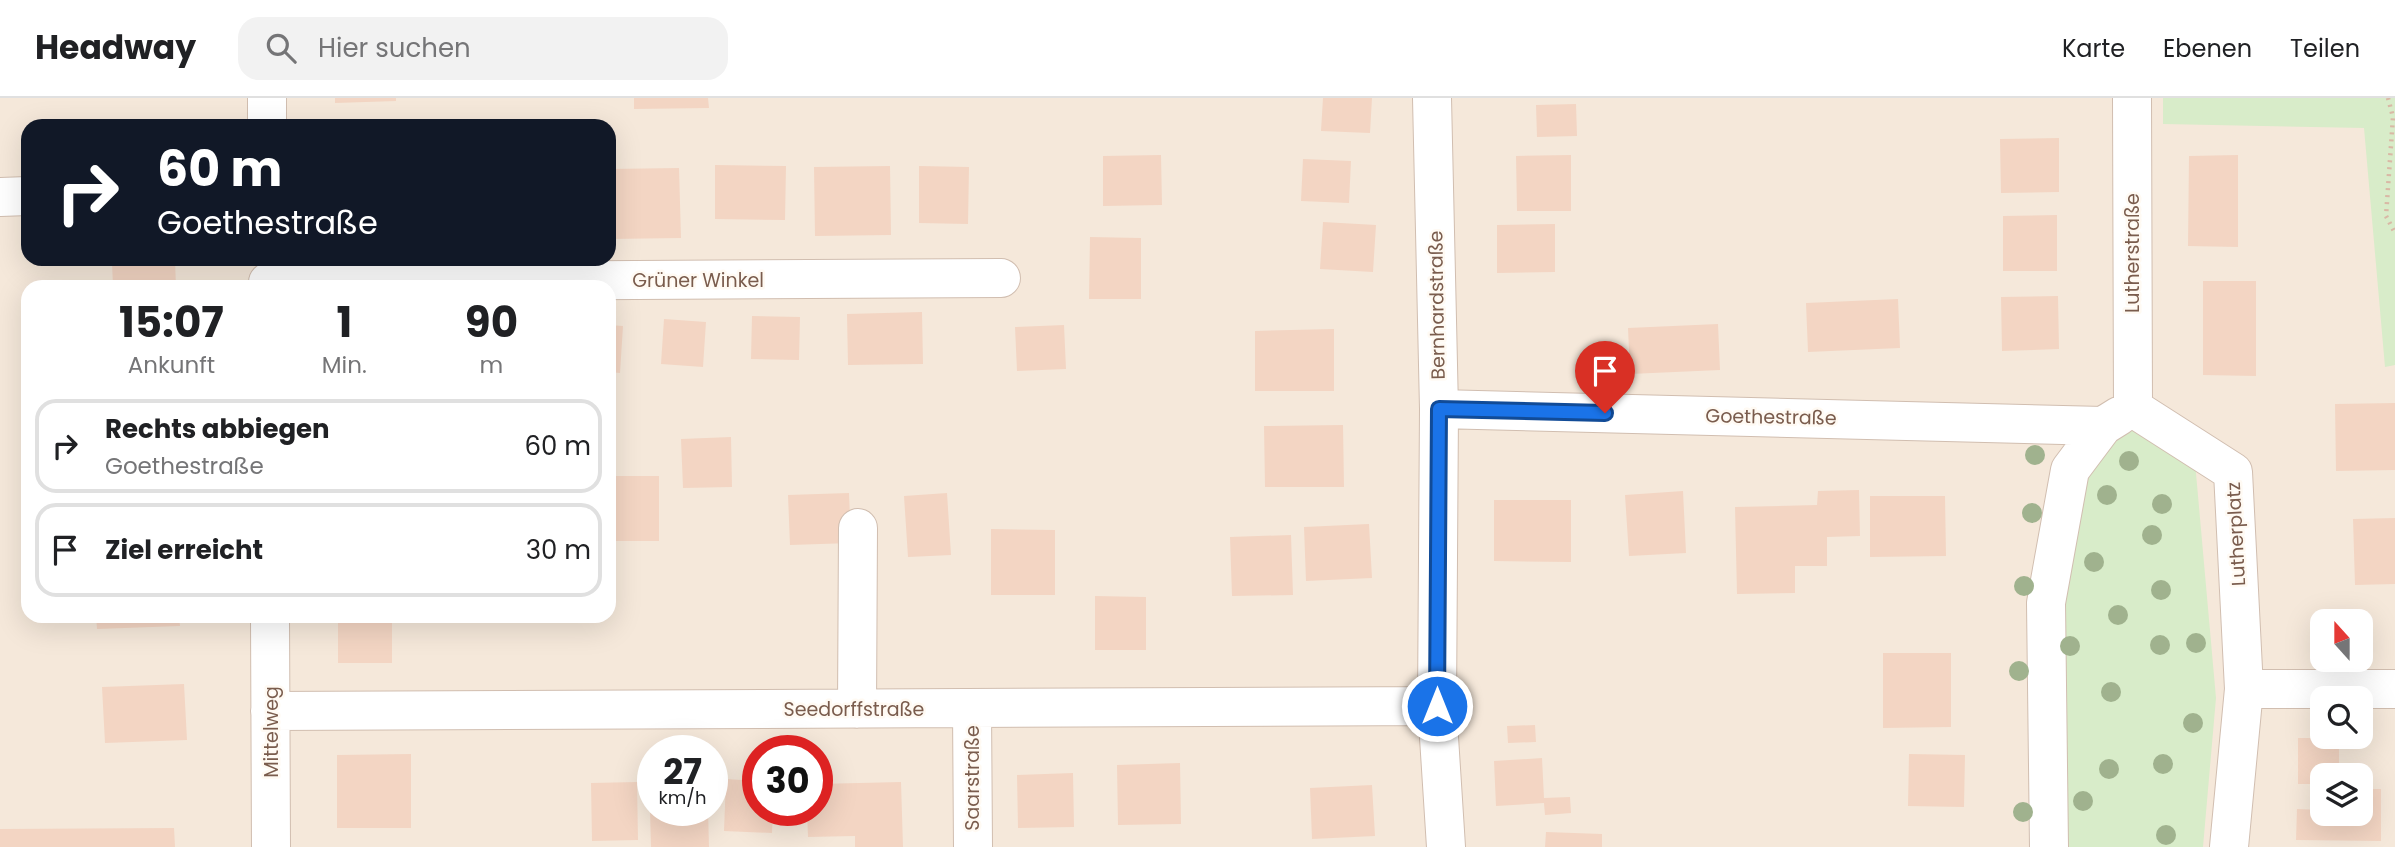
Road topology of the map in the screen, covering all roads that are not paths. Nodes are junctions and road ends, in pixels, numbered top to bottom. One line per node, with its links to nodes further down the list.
1 (267, 98): 4 (street)
2 (1432, 98): 9 (street, Bernhardstraße)
3 (2132, 98): 10 (street, Lutherstraße)
4 (267, 119)
5 (21, 196): 6 (street)
6 (0, 197)
7 (268, 276): 8 (street, Grüner Winkel)
8 (1001, 278)
9 (1439, 409): 10 (street, Goethestraße); 15 (street, Bernhardstraße)
10 (2118, 417): 13 (street, Lutherplatz); 22 (street)
11 (858, 528): 16 (street)
12 (270, 623): 18 (street, Mittelweg)
13 (2244, 689): 14 (street); 23 (street, Lutherplatz)
14 (2395, 689)
15 (1437, 706): 17 (street, Seedorffstraße); 21 (street, Bernhardstraße)
16 (857, 709): 17 (street, Seedorffstraße); 18 (street, Seedorffstraße)
17 (972, 709): 20 (street, Saarstraße)
18 (270, 711): 19 (street, Mittelweg)
19 (271, 847)
20 (972, 847)
21 (1446, 847)
22 (2049, 847)
23 (2229, 847)

